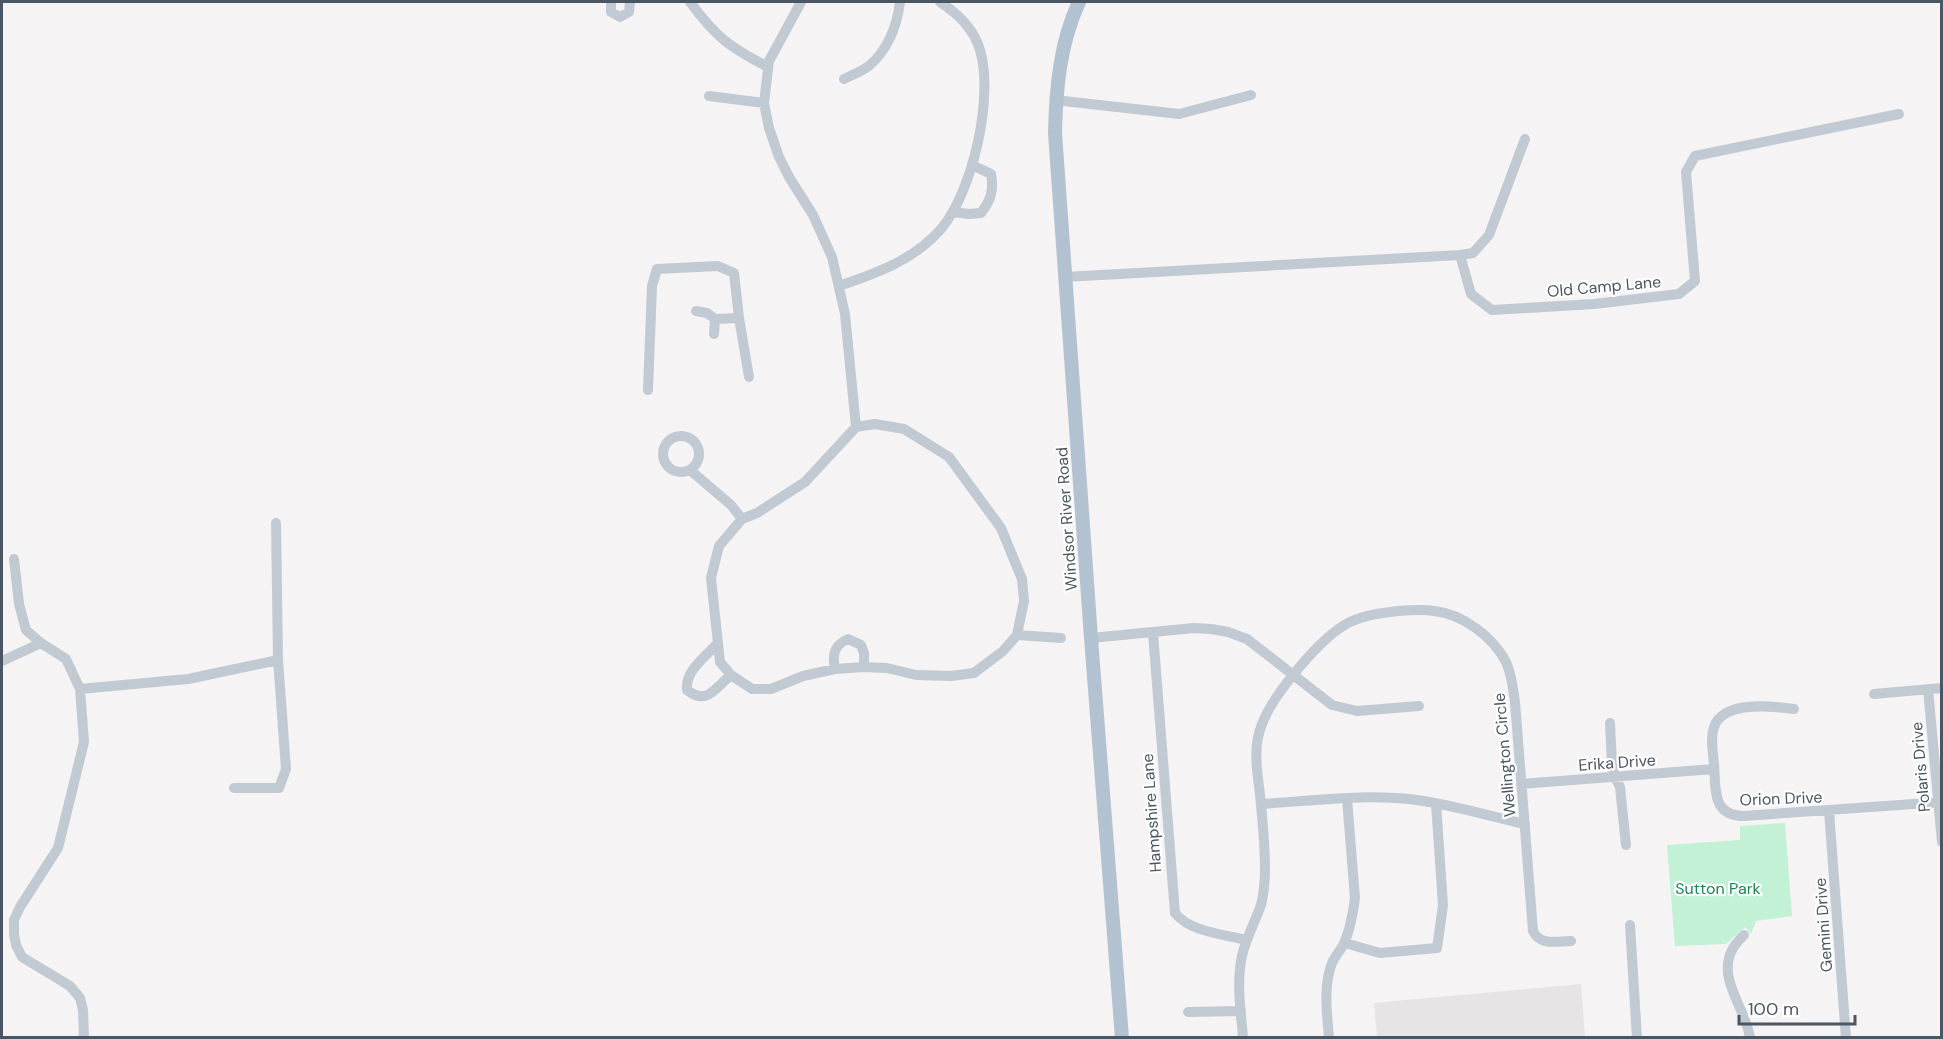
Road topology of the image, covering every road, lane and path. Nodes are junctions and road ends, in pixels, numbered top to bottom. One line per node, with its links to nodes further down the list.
1 (611, 2): 2 (street)
2 (630, 2)
3 (690, 2): 8 (street)
4 (801, 2): 8 (street)
5 (900, 2): 9 (street)
6 (940, 2): 16 (street)
7 (1079, 2): 12 (main road, Windsor River Road)
8 (768, 67): 13 (street)
9 (844, 79)
10 (1251, 95): 12 (street)
11 (709, 96): 13 (street)
12 (1055, 100): 19 (main road, Windsor River Road)
13 (764, 103): 20 (street)
14 (1899, 114): 18 (street, Old Camp Lane)
15 (1525, 139): 18 (street)
16 (972, 165): 17 (street); 17 (street)
17 (952, 212): 20 (street)
18 (1460, 255): 19 (street)
19 (1065, 277): 35 (main road, Windsor River Road)
20 (839, 286): 27 (street)
21 (696, 311): 23 (street)
22 (739, 318): 23 (street); 25 (street); 26 (street)
23 (715, 319): 24 (street)
24 (714, 334)
25 (749, 377)
26 (648, 390)
27 (856, 427): 29 (street); 33 (street)
28 (690, 470): 29 (street)
29 (742, 519): 37 (street)
30 (276, 523): 38 (street)
31 (14, 559): 36 (street)
32 (1153, 633): 35 (street); 43 (street); 65 (street, Hampshire Lane)
33 (1017, 635): 34 (street); 40 (street)
34 (1061, 638)
35 (1090, 638): 72 (main road, Windsor River Road)
36 (41, 643): 39 (street); 45 (street)
37 (717, 644): 42 (street); 42 (street)
38 (278, 660): 45 (street); 54 (street)
39 (2, 661)
40 (864, 667): 41 (street); 41 (street)
41 (835, 669): 42 (street)
42 (731, 675)
43 (1293, 676): 48 (street); 53 (street, Wellington Circle); 57 (street, Wellington Circle)
44 (1941, 688): 46 (street)
45 (80, 689): 71 (street)
46 (1928, 689): 47 (street); 56 (street, Polaris Drive)
47 (1874, 694)
48 (1419, 706)
49 (1794, 710): 51 (street, Orion Drive)
50 (1610, 723): 52 (street)
51 (1714, 769): 52 (street, Erika Drive); 59 (street, Orion Drive)
52 (1615, 777): 53 (street, Erika Drive); 62 (street)
53 (1521, 784): 60 (street, Wellington Circle)
54 (234, 788)
55 (1347, 799): 57 (street); 58 (street); 67 (street)
56 (1940, 802): 59 (street, Orion Drive); 61 (street, Polaris Drive)
57 (1261, 804): 65 (street, Wellington Circle)
58 (1436, 804): 60 (street); 67 (street)
59 (1830, 811): 76 (street, Gemini Drive)
60 (1525, 824): 66 (street, Wellington Circle)
61 (1941, 842)
62 (1626, 845)
63 (1630, 925): 70 (street)
64 (1744, 935): 75 (street)
65 (1246, 940): 68 (street, Wellington Circle)
66 (1571, 941)
67 (1345, 943): 74 (street)
68 (1241, 1011): 69 (street); 73 (street, Wellington Circle)
69 (1188, 1012)
70 (1637, 1033)
71 (84, 1038)
72 (1122, 1038)
73 (1243, 1038)
74 (1329, 1038)
75 (1750, 1038)
76 (1846, 1038)

